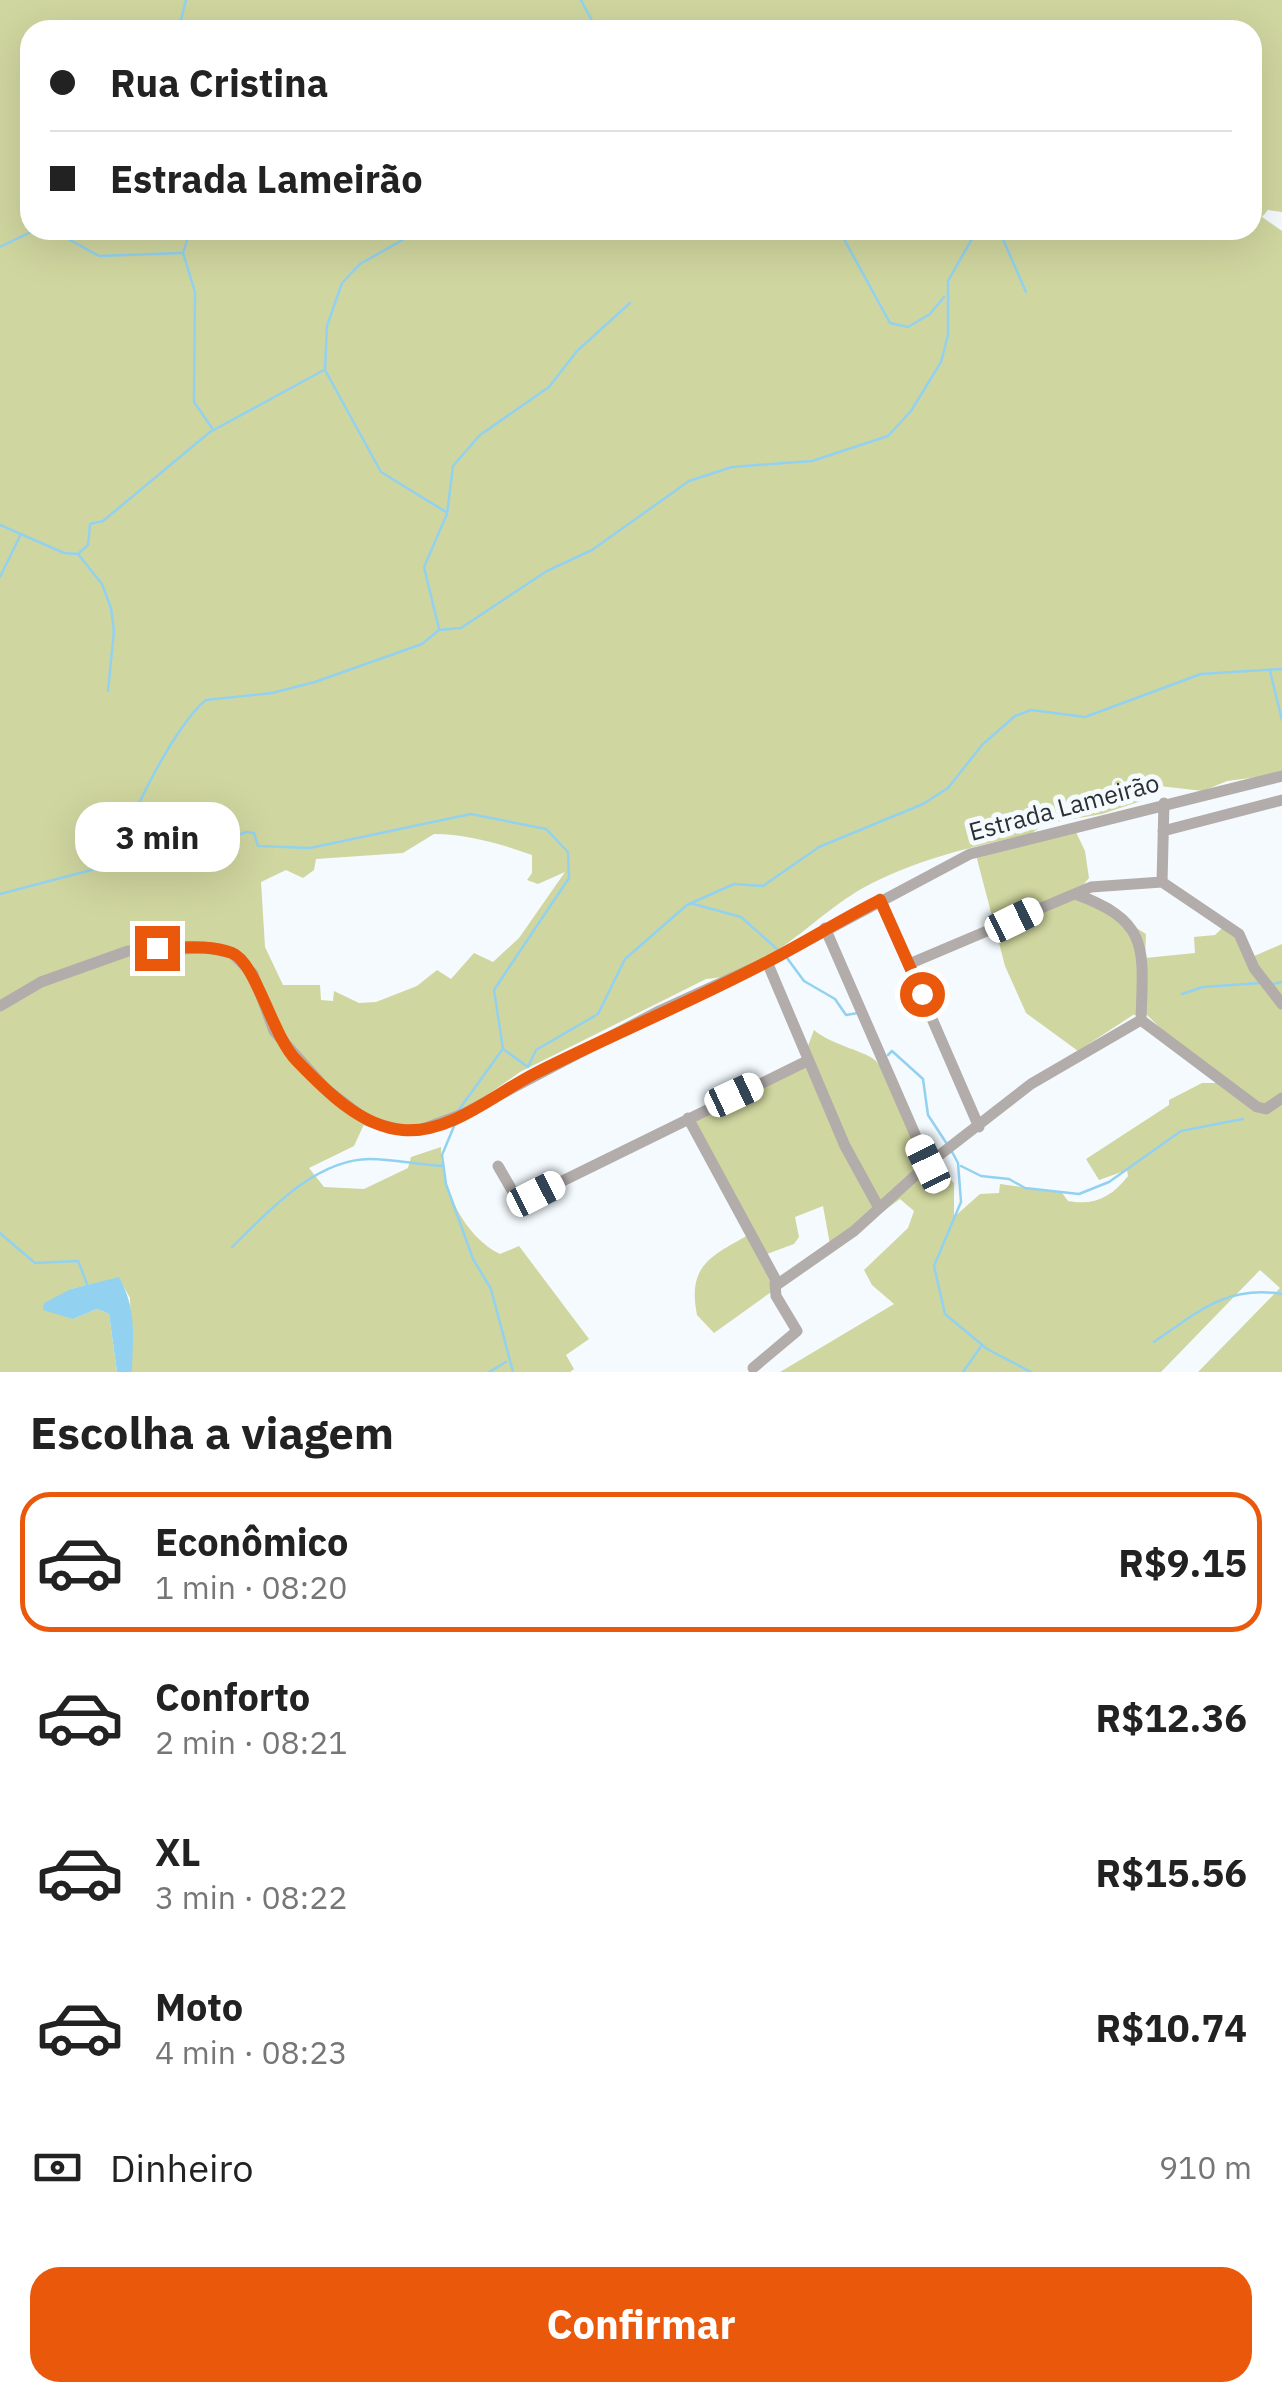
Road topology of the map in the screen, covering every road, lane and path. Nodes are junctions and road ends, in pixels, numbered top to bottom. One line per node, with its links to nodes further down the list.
1 (1282, 776): 3 (street, Estrada Lameirão)
2 (1282, 800): 4 (street)
3 (1164, 803): 4 (street); 7 (street, Estrada Lameirão)
4 (1163, 830): 5 (street)
5 (1162, 882): 6 (street); 11 (street)
6 (1075, 894): 10 (street); 13 (street)
7 (880, 900): 8 (street, Estrada Lameirão); 10 (street)
8 (825, 928): 9 (street, Estrada Lameirão); 18 (street)
9 (767, 962): 12 (street, Estrada Lameirão); 14 (street)
10 (908, 964): 17 (street)
11 (1282, 1004)
12 (0, 1006)
13 (1141, 1020): 15 (street); 17 (street)
14 (807, 1061): 16 (street); 20 (street)
15 (1279, 1101)
16 (688, 1118): 19 (street); 21 (street)
17 (979, 1127): 18 (street)
18 (928, 1164): 20 (street)
19 (498, 1166)
20 (880, 1208): 21 (street)
21 (780, 1282): 22 (street)
22 (753, 1368)

